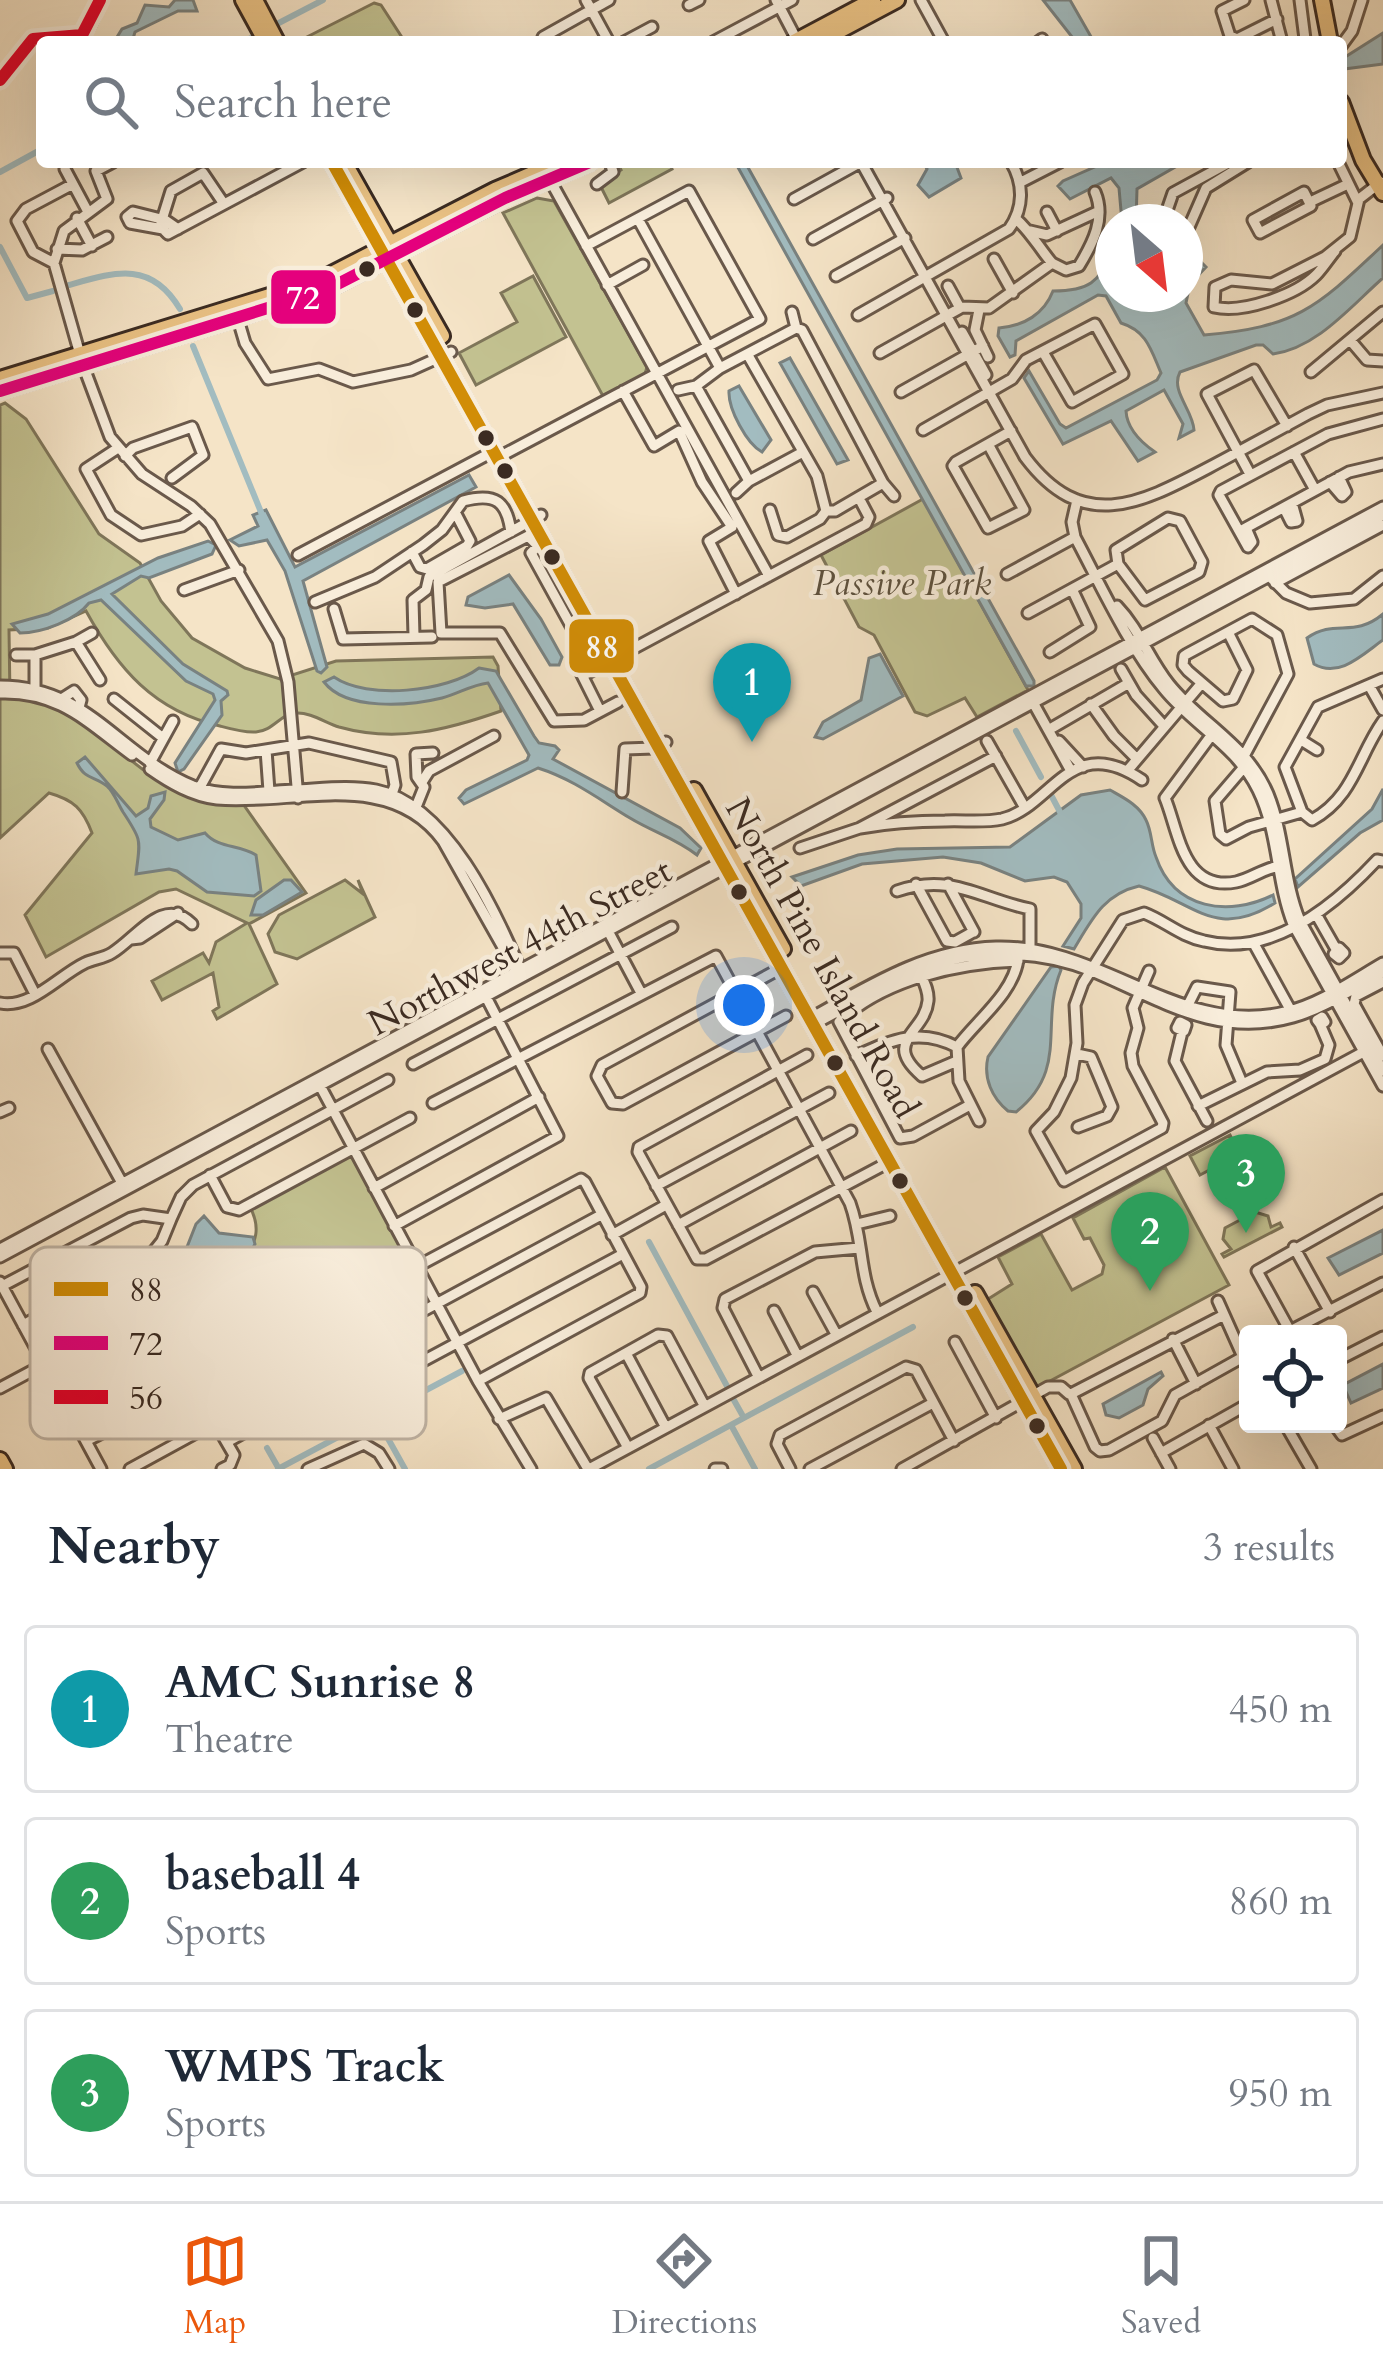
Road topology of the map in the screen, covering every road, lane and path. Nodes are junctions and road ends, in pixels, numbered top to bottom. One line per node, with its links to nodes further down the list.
1 (97, 0): 19 (street)
2 (243, 0): 17 (main road)
3 (255, 0): 17 (main road)
4 (609, 0): 15 (street)
5 (792, 0): 14 (street)
6 (873, 0): 26 (main road)
7 (897, 0): 27 (main road)
8 (921, 0): 28 (street)
9 (1244, 0): 29 (street)
10 (1271, 0): 16 (street)
11 (1300, 0): 32 (street)
12 (1318, 0): 33 (main road)
13 (1362, 0): 34 (street)
14 (777, 3): 24 (street); 25 (street)
15 (589, 5): 21 (street); 22 (street)
16 (1277, 19): 30 (street); 31 (street)
17 (261, 23): 20 (main road)
18 (652, 27): 23 (street)
19 (79, 36)
20 (268, 36)
21 (544, 36)
22 (606, 36)
23 (635, 36)
24 (723, 36)
25 (793, 36)
26 (807, 36)
27 (829, 36)
28 (941, 36)
29 (1230, 36)
30 (1243, 36)
31 (1281, 36)
32 (1305, 36)
33 (1324, 36)
34 (1347, 38)
35 (36, 39): 36 (street)
36 (0, 76)
37 (1347, 132): 56 (main road)
38 (101, 168): 69 (street)
39 (293, 168): 65 (street)
40 (336, 168): 84 (main road, North Pine Island Road)
41 (347, 168): 84 (main road, North Pine Island Road)
42 (612, 168): 54 (street)
43 (852, 168): 58 (street)
44 (866, 168): 59 (street)
45 (1014, 168): 52 (street)
46 (1048, 168): 52 (street)
47 (1218, 168): 63 (street)
48 (1238, 168): 64 (street)
49 (1341, 168): 55 (street)
50 (65, 169): 53 (street)
51 (544, 170): 81 (street); 84 (main road)
52 (1021, 182): 71 (street)
53 (73, 184): 69 (street); 87 (street)
54 (597, 184)
55 (1348, 184): 60 (street); 61 (street)
56 (1378, 189): 61 (street); 66 (main road)
57 (1095, 192): 62 (street)
58 (794, 199)
59 (884, 199): 77 (street); 78 (street)
60 (1310, 202): 60 (street)
61 (1358, 203): 75 (street)
62 (1098, 204)
63 (1169, 204)
64 (1199, 204)
65 (224, 205): 65 (street)
66 (1383, 208)
67 (1047, 212): 74 (street)
68 (1095, 213): 74 (street)
69 (82, 215): 80 (street); 82 (street)
70 (638, 219): 81 (street); 102 (street); 102 (street)
71 (1016, 219): 73 (street); 90 (street)
72 (1095, 230): 86 (street)
73 (1030, 231): 74 (street); 86 (street)
74 (1057, 231)
75 (1352, 232): 79 (street); 83 (street)
76 (107, 237): 80 (street)
77 (906, 237): 89 (street); 90 (street)
78 (813, 238)
79 (1364, 244)
80 (92, 246): 82 (street)
81 (586, 246): 91 (street)
82 (57, 249): 87 (street)
83 (1335, 251): 83 (street)
84 (390, 253): 99 (main road); 106 (main road, North Pine Island Road)
85 (994, 260): 93 (street)
86 (1052, 262): 93 (street)
87 (54, 263): 108 (street)
88 (643, 266): 91 (street)
89 (836, 276)
90 (928, 276): 96 (street); 98 (street)
91 (607, 285): 112 (street)
92 (948, 286): 96 (street)
93 (1013, 293): 94 (street)
94 (979, 310): 96 (street); 103 (street)
95 (792, 311): 100 (street)
96 (953, 312): 103 (street); 105 (street)
97 (1383, 312): 101 (street)
98 (858, 315)
99 (235, 316): 106 (street); 108 (main road)
100 (796, 328): 107 (street); 135 (street)
101 (1350, 340): 109 (street); 111 (street)
102 (709, 346): 110 (street); 112 (street)
103 (978, 352): 119 (street); 120 (street)
104 (1043, 352): 104 (street); 120 (street)
105 (880, 353)
106 (445, 355): 130 (main road, North Pine Island Road)
107 (748, 357): 110 (street); 128 (street)
108 (82, 360): 113 (main road); 116 (main road); 127 (street)
109 (1383, 362)
110 (721, 368): 114 (street)
111 (1311, 372)
112 (656, 373): 117 (street); 158 (street)
113 (0, 379)
114 (696, 386): 118 (street); 134 (street)
115 (1383, 390): 122 (street)
116 (0, 391)
117 (623, 391): 130 (street); 163 (street)
118 (678, 391)
119 (901, 392)
120 (992, 392): 123 (street); 124 (street)
121 (1383, 419): 129 (street)
122 (1285, 423): 126 (street); 126 (street)
123 (1013, 429): 125 (street); 140 (street)
124 (923, 430)
125 (988, 444): 125 (street)
126 (1237, 449): 132 (street); 140 (street)
127 (121, 452): 133 (street); 145 (street); 145 (street)
128 (803, 452): 134 (street); 142 (street)
129 (1294, 452): 132 (street); 136 (street)
130 (500, 453): 146 (main road, North Pine Island Road); 153 (street)
131 (1383, 464): 136 (street)
132 (1250, 474): 136 (street)
133 (172, 478)
134 (749, 481): 137 (street)
135 (883, 483): 138 (street); 139 (street)
136 (1315, 490)
137 (736, 493)
138 (894, 496)
139 (860, 498): 142 (street); 158 (street)
140 (1078, 498): 149 (street)
141 (770, 510): 150 (street)
142 (826, 511): 150 (street)
143 (1383, 511): 159 (street, Northwest 44th Street)
144 (454, 512): 148 (street); 152 (street); 152 (street)
145 (200, 514): 155 (street)
146 (537, 517): 148 (street); 176 (main road, North Pine Island Road)
147 (1383, 525): 159 (street)
148 (512, 532): 170 (street)
149 (1075, 537): 156 (street); 157 (street)
150 (782, 538): 151 (street)
151 (769, 548)
152 (412, 552): 165 (street)
153 (298, 556)
154 (1118, 565): 154 (street); 157 (street)
155 (239, 571): 162 (street); 204 (street)
156 (1007, 574)
157 (1096, 575): 161 (street); 172 (street)
158 (770, 576): 163 (street)
159 (1269, 576): 160 (street); 172 (street, Northwest 44th Street)
160 (1383, 576)
161 (1072, 589): 166 (street); 173 (street)
162 (184, 590)
163 (736, 593): 176 (street)
164 (315, 602): 165 (street)
165 (331, 603): 170 (street)
166 (1028, 614)
167 (1228, 632): 182 (street); 182 (street); 210 (street)
168 (92, 633): 171 (street)
169 (436, 635): 170 (street); 178 (street); 193 (street)
170 (414, 636)
171 (76, 642): 175 (street); 180 (street)
172 (1138, 642): 186 (street, Northwest 44th Street); 190 (street)
173 (1050, 652)
174 (16, 655): 175 (street)
175 (35, 656): 185 (street)
176 (615, 658): 178 (street); 203 (main road, North Pine Island Road)
177 (1121, 669): 181 (street)
178 (584, 675): 193 (street)
179 (1383, 679): 183 (street)
180 (100, 680)
181 (1129, 683): 189 (street); 196 (street)
182 (1201, 685): 190 (street)
183 (1370, 687): 191 (street); 201 (street)
184 (0, 690): 185 (street)
185 (35, 692): 192 (street); 192 (street)
186 (1034, 698): 197 (street); 221 (street, Northwest 44th Street)
187 (113, 699): 200 (street)
188 (618, 702): 193 (street)
189 (1091, 704): 197 (street); 209 (street)
190 (1182, 704): 196 (street); 198 (street); 210 (street)
191 (1383, 710)
192 (78, 711): 211 (street)
193 (600, 711)
194 (173, 721): 200 (street)
195 (1383, 721): 224 (street)
196 (1164, 726): 209 (street)
197 (1050, 729): 212 (street)
198 (1213, 733): 210 (street); 231 (street)
199 (494, 736): 215 (street)
200 (163, 738): 211 (street)
201 (1301, 740): 206 (street); 224 (street)
202 (987, 741): 208 (street)
203 (663, 743): 218 (street); 229 (main road, North Pine Island Road)
204 (293, 745): 205 (street); 219 (street); 220 (street)
205 (266, 750): 216 (street); 217 (street)
206 (1317, 750)
207 (433, 753): 215 (street)
208 (996, 756): 222 (street); 226 (street)
209 (1137, 759): 213 (street)
210 (1244, 760): 225 (street); 225 (street)
211 (149, 765): 216 (street)
212 (1077, 769): 213 (street); 222 (street)
213 (1128, 770): 214 (street)
214 (1142, 780)
215 (422, 782): 223 (street)
216 (198, 791): 217 (street); 219 (street)
217 (269, 791): 219 (street)
218 (622, 792)
219 (297, 794): 220 (street); 223 (street)
220 (392, 794): 223 (street)
221 (830, 807): 227 (street); 229 (street, Northwest 44th Street)
222 (1025, 808): 226 (street)
223 (415, 810): 252 (street)
224 (1302, 812): 225 (street)
225 (1274, 820): 231 (street)
226 (860, 828): 227 (street)
227 (845, 833): 228 (street)
228 (800, 848)
229 (728, 861): 238 (street, Northwest 44th Street); 247 (main road, North Pine Island Road); 247 (main road, North Pine Island Road)
230 (1383, 861): 235 (street)
231 (1281, 866): 236 (street)
232 (916, 884): 233 (street); 234 (street); 240 (street)
233 (948, 884): 240 (street); 245 (street)
234 (897, 891)
235 (1316, 914): 236 (street); 242 (street)
236 (1297, 923): 241 (street); 259 (street)
237 (192, 924): 258 (street)
238 (606, 927): 246 (street); 252 (street, Northwest 44th Street)
239 (672, 927): 246 (street)
240 (974, 932): 243 (street)
241 (1253, 942): 248 (street); 264 (street)
242 (1336, 949)
243 (979, 951): 245 (street); 250 (street)
244 (0, 953): 258 (street)
245 (1022, 953): 248 (street); 250 (street); 275 (street)
246 (621, 955): 256 (street); 268 (street)
247 (788, 966): 257 (street); 267 (main road, North Pine Island Road)
248 (1093, 968): 254 (street); 278 (street)
249 (1383, 968): 259 (street)
250 (918, 969): 266 (street); 267 (street); 280 (street)
251 (1149, 971): 254 (street)
252 (519, 973): 255 (street, Northwest 44th Street)
253 (1383, 982): 281 (street)
254 (1140, 990): 261 (street); 262 (street)
255 (484, 993): 268 (street); 288 (street, Northwest 44th Street)
256 (641, 993): 257 (street); 282 (street)
257 (737, 993): 271 (street); 271 (street)
258 (35, 994): 260 (street)
259 (1336, 994): 264 (street); 277 (street)
260 (0, 1004)
261 (1185, 1010): 269 (street); 269 (street)
262 (1132, 1011): 263 (street); 278 (street)
263 (1117, 1014)
264 (1292, 1014): 269 (street)
265 (786, 1016): 271 (street)
266 (922, 1018): 273 (street); 274 (street)
267 (816, 1019): 305 (main road, North Pine Island Road); 309 (main road, North Pine Island Road)
268 (497, 1020): 282 (street); 284 (street)
269 (1228, 1020): 289 (street)
270 (1320, 1024): 289 (street)
271 (758, 1031): 285 (street)
272 (1182, 1032): 295 (street)
273 (907, 1035): 274 (street); 280 (street); 283 (street)
274 (928, 1037): 275 (street)
275 (957, 1047): 283 (street)
276 (48, 1049): 308 (street)
277 (1367, 1050): 286 (street); 290 (street); 331 (street)
278 (1077, 1054): 301 (street)
279 (807, 1055): 285 (street)
280 (856, 1056): 294 (street)
281 (1383, 1056)
282 (518, 1058): 292 (street); 293 (street)
283 (957, 1061): 294 (street)
284 (413, 1064)
285 (778, 1070): 297 (street); 310 (street)
286 (1383, 1070)
287 (388, 1080): 296 (street)
288 (318, 1082): 296 (street); 308 (street, Northwest 44th Street); 327 (street, Northwest 44th Street)
289 (1242, 1083): 295 (street)
290 (1383, 1086)
291 (829, 1093): 297 (street)
292 (539, 1097): 312 (street); 320 (street)
293 (433, 1103)
294 (970, 1105): 299 (street)
295 (1198, 1106): 300 (street)
296 (333, 1109): 303 (street); 306 (street)
297 (800, 1109): 304 (street); 310 (street)
298 (410, 1118): 303 (street)
299 (979, 1120)
300 (1207, 1120)
301 (1078, 1127)
302 (851, 1131): 304 (street)
303 (354, 1148): 306 (street); 312 (street)
304 (820, 1148): 311 (street); 319 (street)
305 (890, 1161): 307 (main road, North Pine Island Road); 311 (street)
306 (210, 1175): 317 (street)
307 (899, 1177): 309 (main road); 331 (main road, North Pine Island Road)
308 (122, 1183): 327 (street, Northwest 44th Street)
309 (915, 1185): 331 (main road, North Pine Island Road)
310 (656, 1186): 314 (street)
311 (842, 1186): 318 (street); 319 (street)
312 (374, 1187): 320 (street)
313 (1383, 1201): 325 (street)
314 (666, 1205): 319 (street); 321 (street)
315 (602, 1215): 321 (street); 329 (street); 337 (street)
316 (890, 1216): 318 (street)
317 (171, 1219): 322 (street); 323 (street)
318 (857, 1224): 326 (street)
319 (678, 1225)
320 (394, 1226): 324 (street)
321 (612, 1235): 328 (street)
322 (74, 1247)
323 (155, 1247)
324 (405, 1247)
325 (1294, 1247): 341 (street); 341 (street)
326 (859, 1248): 340 (street); 358 (street)
327 (0, 1253)
328 (622, 1254): 349 (street); 359 (street)
329 (426, 1259)
330 (30, 1269): 333 (street)
331 (957, 1270): 340 (street); 363 (main road, North Pine Island Road)
332 (1383, 1283): 341 (street)
333 (1, 1284): 344 (street)
334 (426, 1285): 337 (street)
335 (813, 1292): 345 (street)
336 (1218, 1301): 342 (street)
337 (436, 1303): 338 (street); 349 (street)
338 (426, 1308)
339 (774, 1311): 353 (street)
340 (877, 1312): 345 (street)
341 (1330, 1312)
342 (1222, 1316): 348 (street); 351 (street)
343 (30, 1321): 344 (street)
344 (23, 1325): 347 (street)
345 (836, 1334): 353 (street)
346 (1383, 1336): 354 (street)
347 (30, 1338)
348 (1172, 1340): 360 (street); 362 (street)
349 (457, 1342): 355 (street); 359 (street)
350 (955, 1342): 368 (street)
351 (1239, 1344)
352 (626, 1353): 365 (street); 371 (street); 385 (street)
353 (797, 1355): 358 (street)
354 (1347, 1355)
355 (426, 1358)
356 (1239, 1362): 360 (street)
357 (30, 1372): 361 (street)
358 (758, 1376): 365 (street)
359 (478, 1382): 369 (street)
360 (1196, 1384): 362 (street)
361 (0, 1388)
362 (1070, 1394): 363 (street)
363 (1032, 1398): 368 (street); 399 (main road, North Pine Island Road); 400 (main road, North Pine Island Road)
364 (933, 1402): 383 (street); 396 (street); 397 (street)
365 (704, 1405): 371 (street)
366 (1239, 1409): 370 (street)
367 (1383, 1416): 373 (street)
368 (996, 1418): 383 (street)
369 (500, 1419): 380 (street); 394 (street)
370 (1209, 1425): 387 (street); 401 (street)
371 (665, 1426): 385 (street)
372 (1290, 1433): 402 (street)
373 (1343, 1433)
374 (1153, 1438): 387 (street)
375 (84, 1439): 381 (street)
376 (92, 1439): 381 (street)
377 (185, 1439): 390 (street)
378 (225, 1439): 382 (street)
379 (232, 1439): 382 (street)
380 (572, 1439): 384 (street); 395 (street)
381 (86, 1442): 389 (street)
382 (227, 1442): 391 (street)
383 (954, 1442): 398 (street)
384 (557, 1446)
385 (627, 1446): 395 (street)
386 (0, 1460): 388 (main road)
387 (1166, 1463)
388 (5, 1469)
389 (101, 1469)
390 (130, 1469)
391 (222, 1469)
392 (308, 1469): 393 (street)
393 (388, 1469)
394 (531, 1469)
395 (588, 1469)
396 (790, 1469)
397 (810, 1469)
398 (902, 1469)
399 (1061, 1469)
400 (1073, 1469)
401 (1233, 1469)
402 (1311, 1469)

